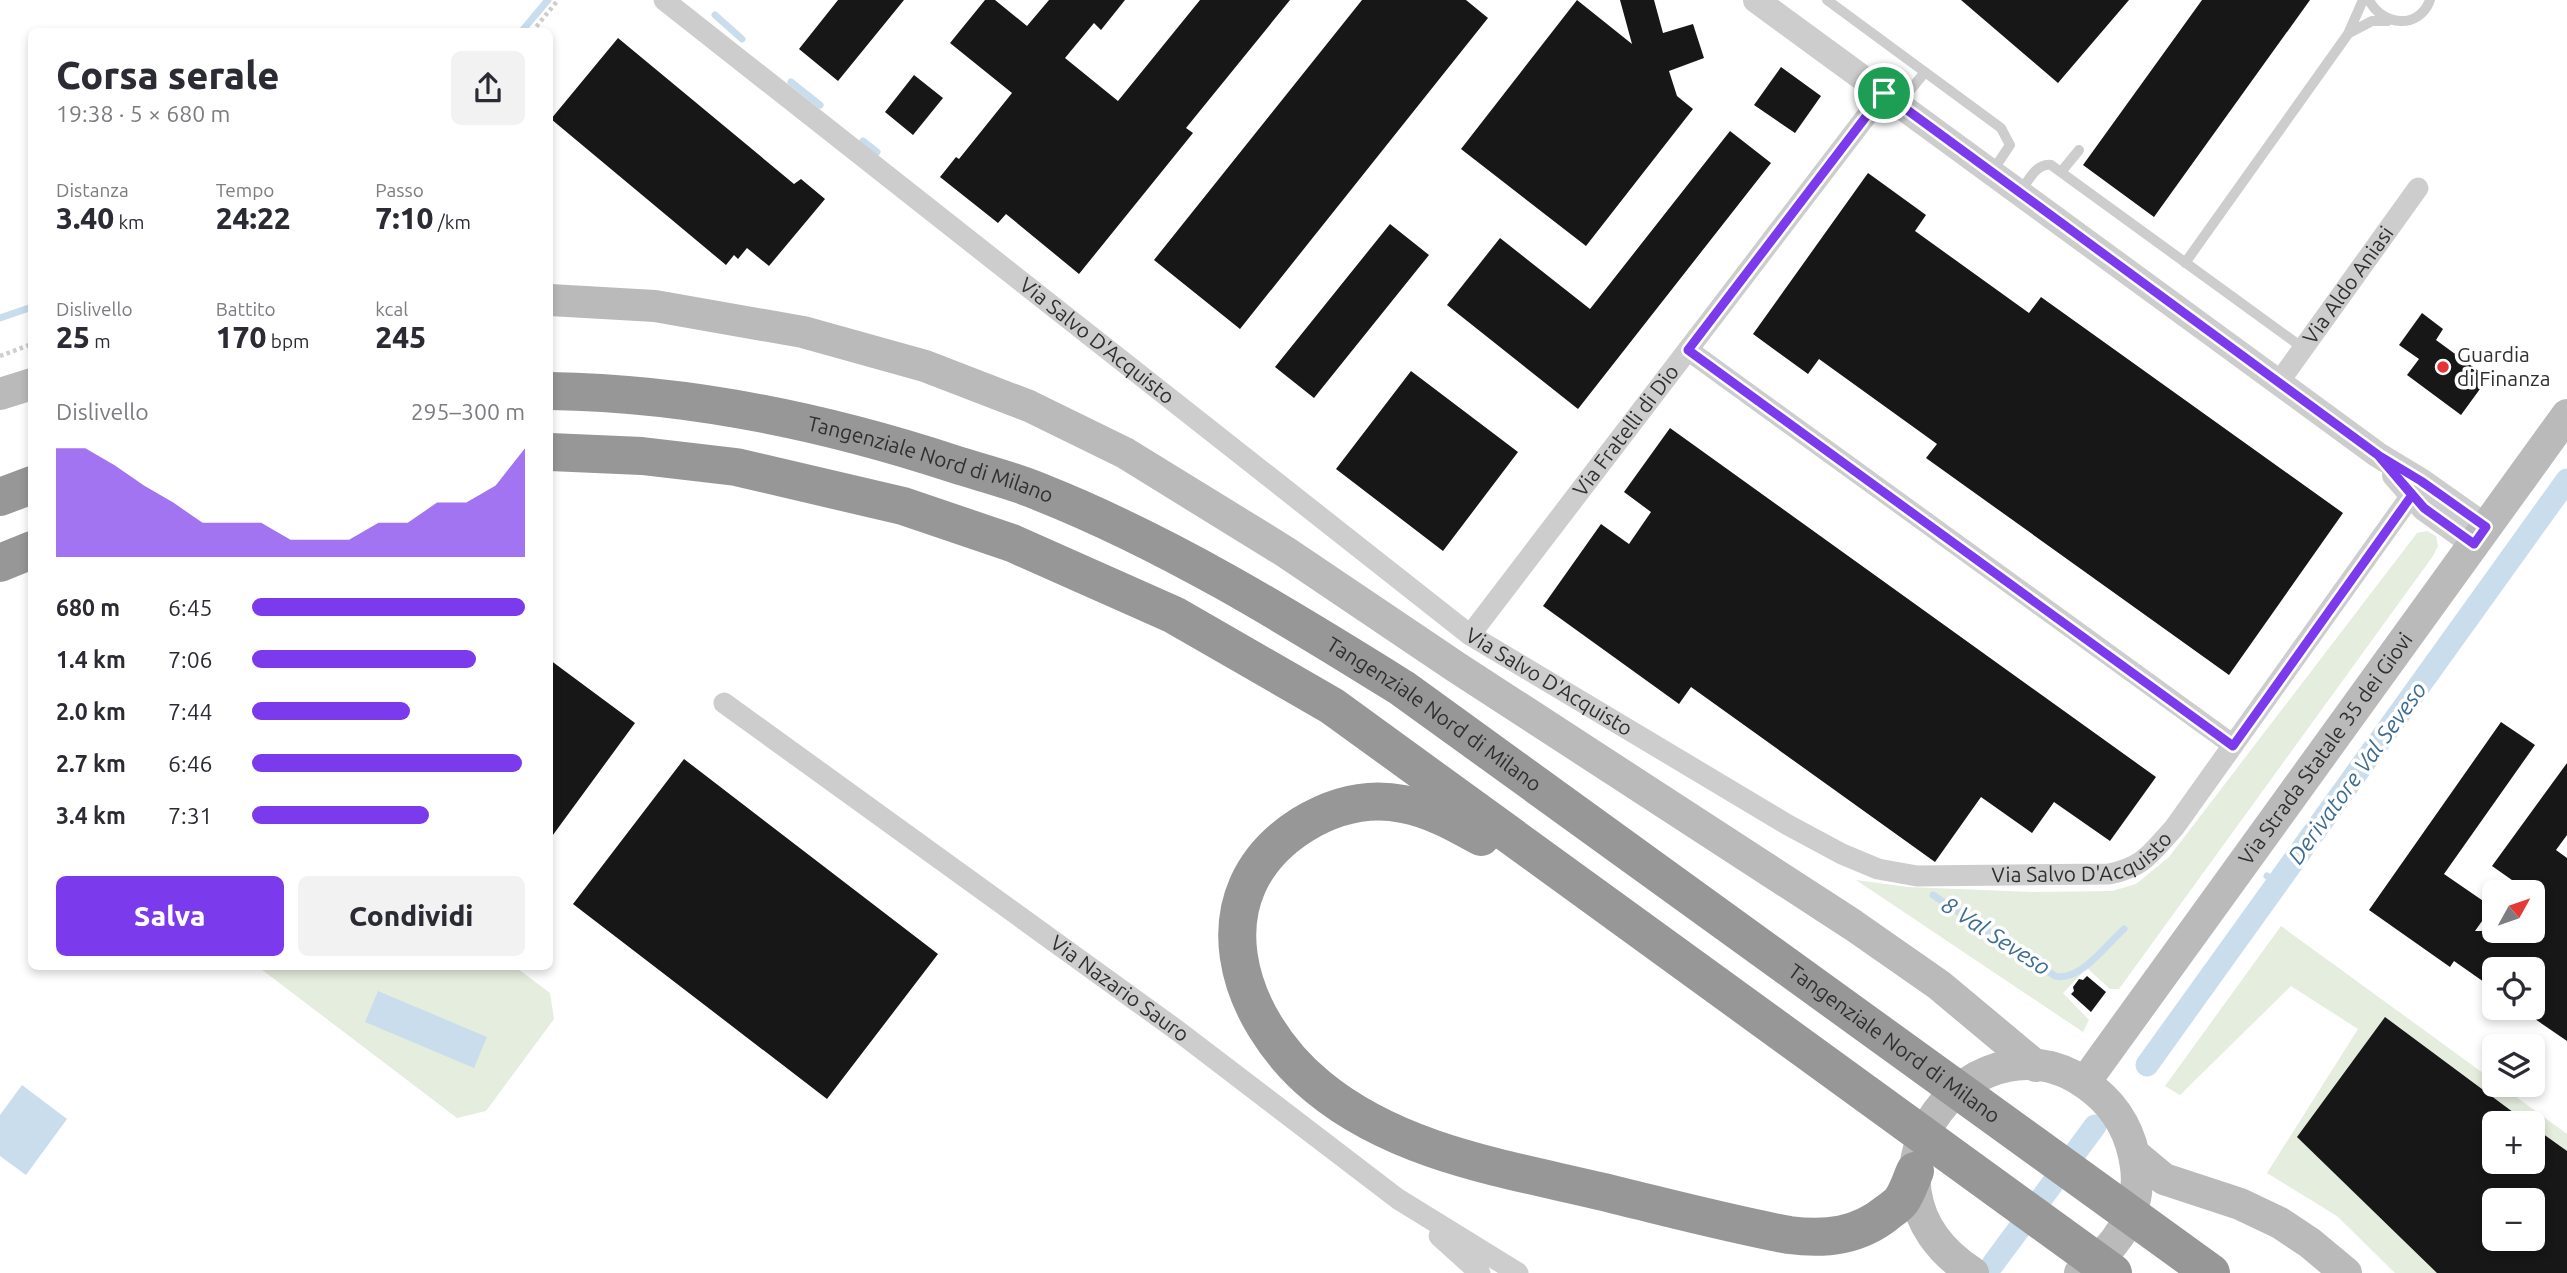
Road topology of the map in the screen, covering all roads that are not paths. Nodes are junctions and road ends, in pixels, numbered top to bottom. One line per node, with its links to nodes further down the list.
1 (664, 0): 32 (street, Via Salvo D'Acquisto)
2 (1756, 0): 10 (street)
3 (1827, 0): 9 (lane)
4 (2363, 0): 8 (lane)
5 (2370, 0): 7 (lane)
6 (2430, 0): 7 (lane)
7 (2391, 21): 8 (lane)
8 (2348, 34): 16 (lane)
9 (1925, 72): 10 (lane); 12 (lane)
10 (1891, 99): 12 (street); 19 (street, Via Fratelli di Dio)
11 (2079, 150): 13 (lane)
12 (1992, 172): 15 (street)
13 (2061, 172): 15 (lane); 16 (lane)
14 (2418, 188): 18 (street, Via Aldo Aniasi)
15 (2020, 192): 20 (street)
16 (2185, 263): 18 (lane)
17 (553, 300): 36 (main road)
18 (2303, 348): 20 (street, Via Aldo Aniasi)
19 (1688, 350): 32 (street, Via Fratelli di Dio); 34 (street)
20 (2279, 382): 27 (street)
21 (28, 385): 23 (main road)
22 (553, 391): 45 (highway, Tangenziale Nord di Milano)
23 (0, 394)
24 (2567, 415): 29 (main road, Via Strada Statale 35 dei Giovi)
25 (553, 452): 35 (highway)
26 (28, 486): 28 (highway)
27 (2416, 488): 29 (street); 34 (street, Via Salvo D'Acquisto)
28 (0, 497)
29 (2480, 535): 39 (main road, Via Strada Statale 35 dei Giovi)
30 (28, 552): 31 (highway)
31 (0, 563)
32 (1470, 635): 34 (street, Via Salvo D'Acquisto)
33 (724, 703): 43 (street, Via Nazario Sauro)
34 (2233, 746)
35 (1725, 992): 41 (highway); 50 (highway)
36 (1975, 1016): 37 (main road); 38 (main road)
37 (2036, 1066): 38 (main road); 39 (main road)
38 (1986, 1073): 41 (main road)
39 (2085, 1082): 40 (main road)
40 (2134, 1154): 42 (main road); 44 (main road)
41 (1915, 1171): 46 (main road)
42 (2183, 1187): 44 (main road); 51 (main road)
43 (1398, 1199): 47 (street); 48 (street, Via Nazario Sauro)
44 (2134, 1203): 49 (main road)
45 (2198, 1263)
46 (1957, 1269)
47 (1480, 1273)
48 (1518, 1273)
49 (2080, 1273)
50 (2113, 1273)
51 (2346, 1273)

